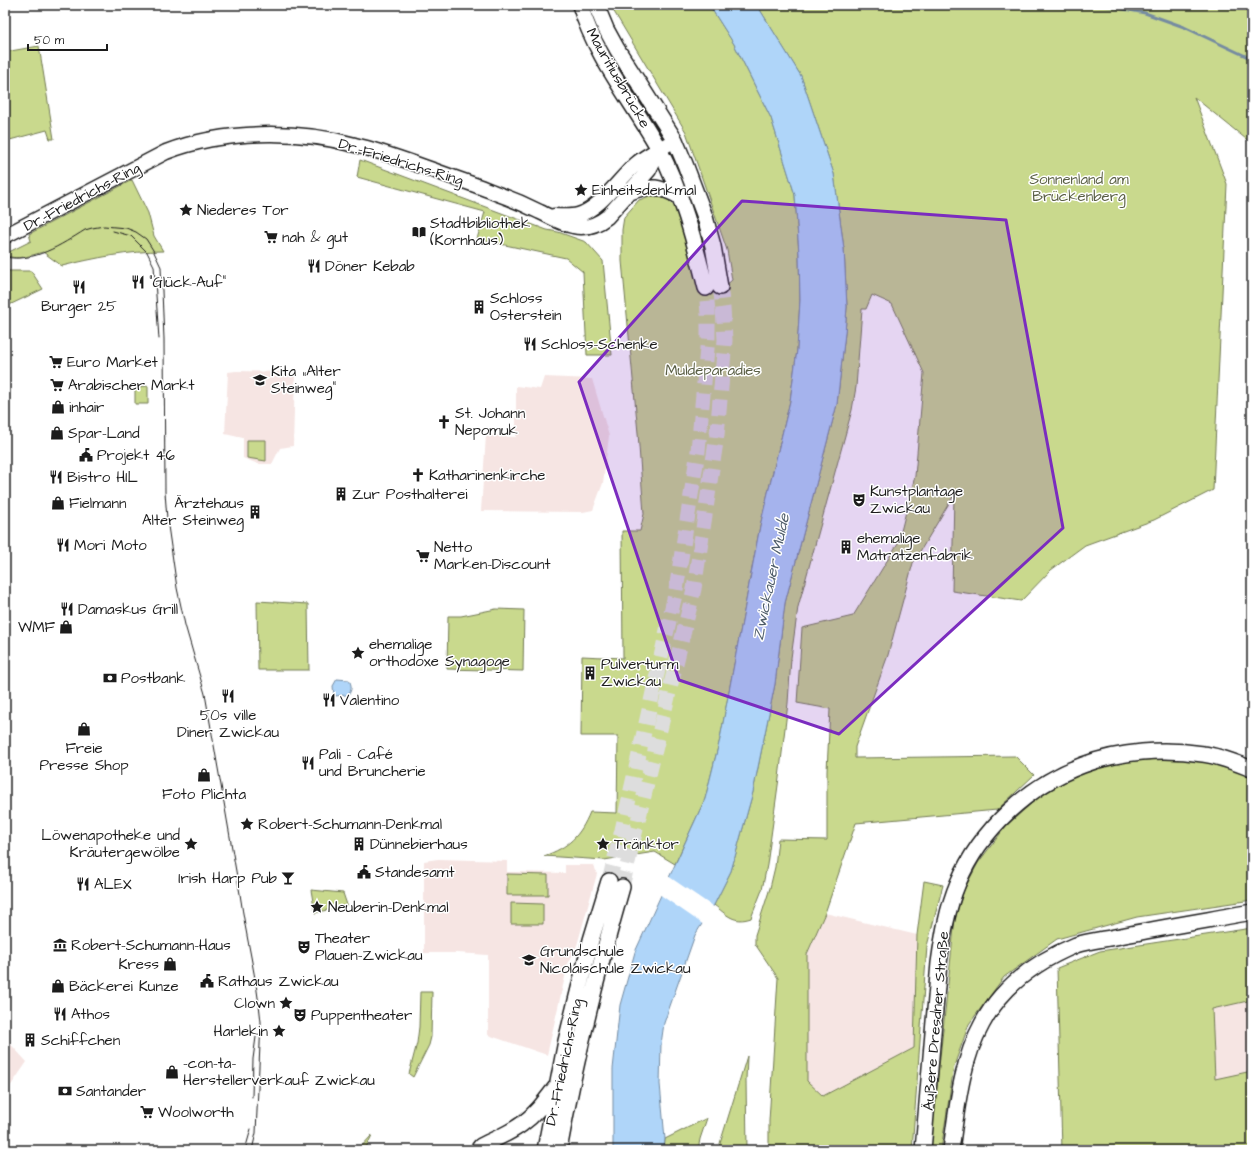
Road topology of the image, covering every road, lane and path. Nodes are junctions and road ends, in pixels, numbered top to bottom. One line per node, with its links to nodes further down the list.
1 (580, 5): 4 (main road, Mauritiusbrücke)
2 (596, 5): 3 (main road, Mauritiusbrücke)
3 (675, 140): 4 (main road, Dr.-Friedrichs-Ring); 6 (main road)
4 (659, 150): 5 (main road, Dr.-Friedrichs-Ring); 6 (main road); 7 (main road, Dr.-Friedrichs-Ring)
5 (629, 194): 6 (main road); 7 (main road, Dr.-Friedrichs-Ring)
6 (680, 197)
7 (549, 216): 8 (main road, Dr.-Friedrichs-Ring)
8 (5, 236)
9 (1252, 769): 15 (main road, Äußere Dresdner Straße)
10 (1252, 912): 16 (main road, Äußere Dresdner Straße)
11 (558, 1085): 12 (main road); 13 (main road, Dr.-Friedrichs-Ring); 14 (main road, Dr.-Friedrichs-Ring)
12 (478, 1150)
13 (545, 1150)
14 (559, 1150)
15 (924, 1150)
16 (951, 1150)

